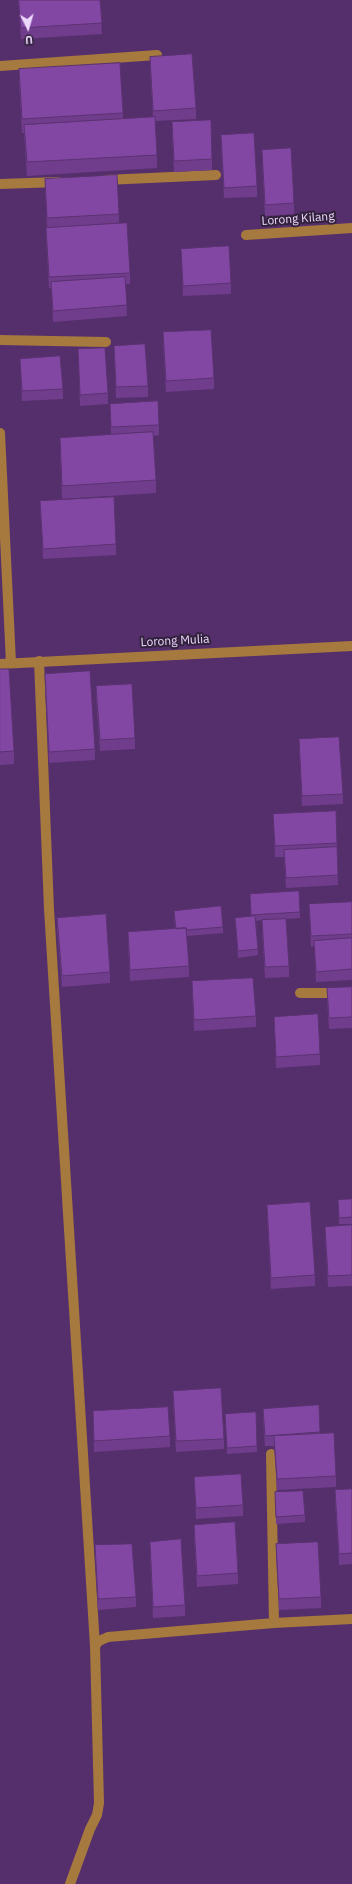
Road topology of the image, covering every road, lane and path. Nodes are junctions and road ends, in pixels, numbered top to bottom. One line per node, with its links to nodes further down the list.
1 (157, 55): 2 (street)
2 (0, 66)
3 (216, 175): 4 (street)
4 (93, 180)
5 (70, 181): 6 (street)
6 (0, 184)
7 (352, 228): 8 (street, Lorong Kilang)
8 (246, 235)
9 (0, 340): 10 (street)
10 (106, 342)
11 (0, 433): 14 (street)
12 (352, 646): 13 (street, Lorong Mulia)
13 (39, 661): 14 (street, Lorong Mulia); 21 (street)
14 (11, 663): 15 (street, Lorong Mulia)
15 (0, 664)
16 (300, 993): 17 (street)
17 (352, 993)
18 (271, 1454): 20 (street)
19 (352, 1619): 20 (street)
20 (274, 1623): 21 (street)
21 (95, 1646): 22 (street)
22 (70, 1884)

